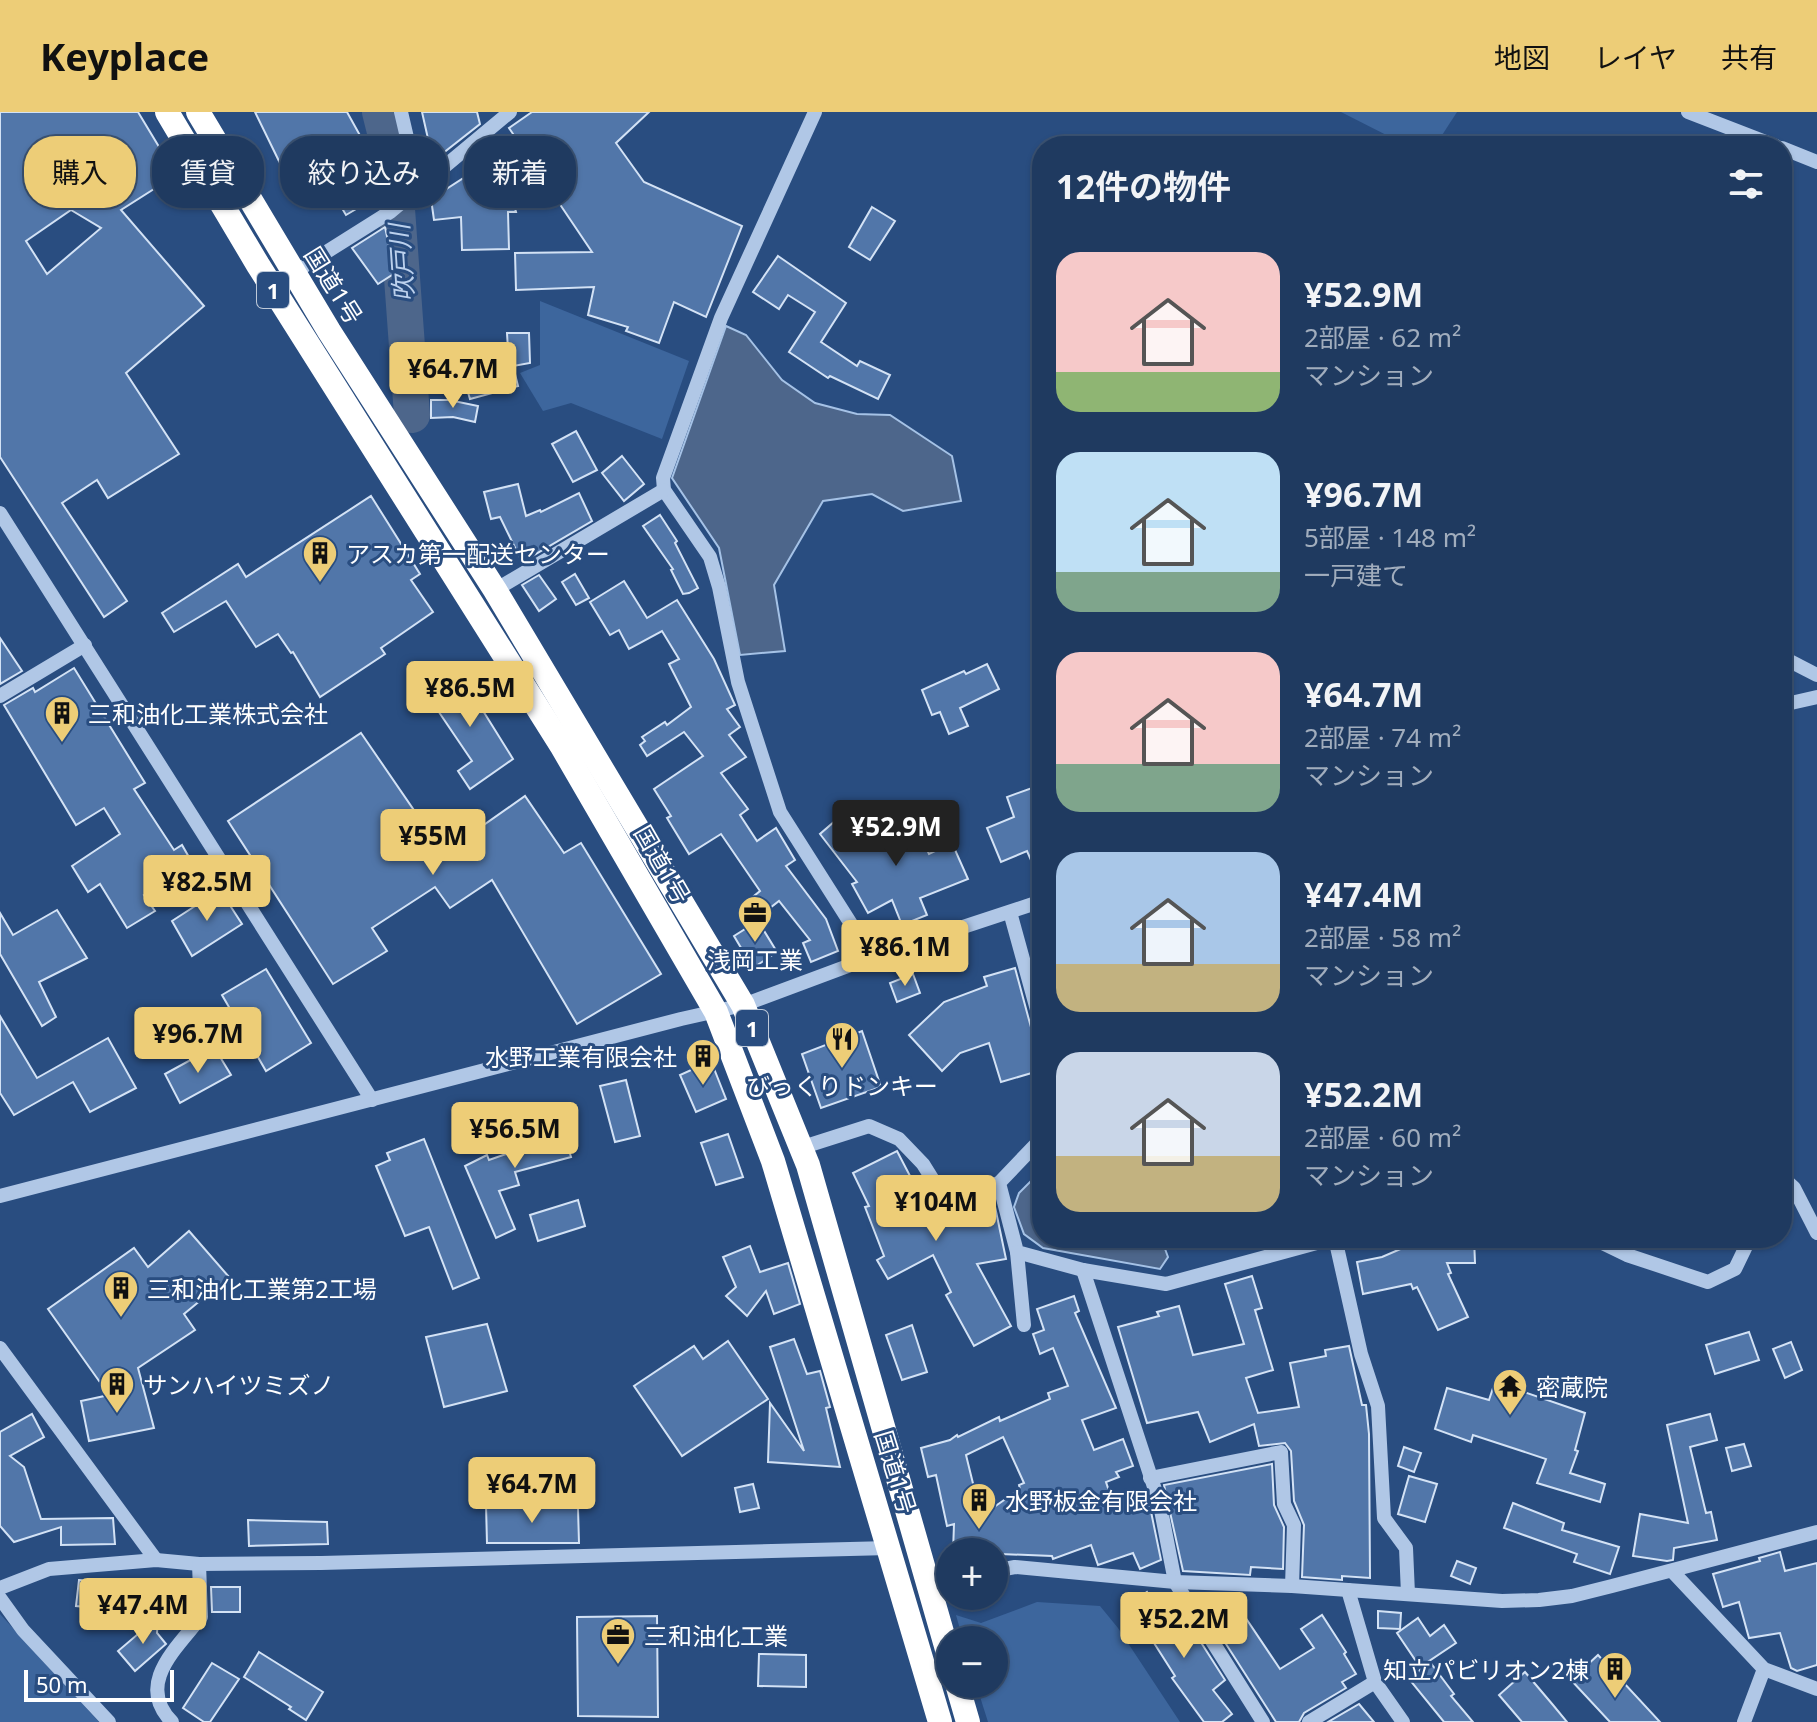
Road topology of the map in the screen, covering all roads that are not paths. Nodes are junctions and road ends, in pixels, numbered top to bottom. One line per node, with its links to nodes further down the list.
1 (167, 112): 28 (highway, 国道1号 / 1)
2 (198, 112): 13 (highway, 国道1号 / 1)
3 (401, 112): 7 (street)
4 (510, 112): 11 (street)
5 (1688, 112): 8 (street)
6 (809, 115): 14 (street)
7 (407, 136)
8 (1750, 136)
9 (1792, 152): 10 (street)
10 (1817, 162)
11 (448, 164)
12 (395, 208): 13 (street)
13 (293, 273): 16 (highway, 国道1号 / 1)
14 (664, 490): 16 (street); 25 (street)
15 (0, 513): 17 (street)
16 (495, 590): 27 (highway, 国道1号 / 1)
17 (85, 645): 20 (street); 29 (street)
18 (1792, 662): 19 (street)
19 (1817, 675)
20 (0, 696)
21 (1817, 697): 22 (street)
22 (1792, 703)
23 (1032, 904): 24 (street)
24 (1010, 912): 25 (street); 26 (street)
25 (872, 957): 27 (street)
26 (1032, 992)
27 (743, 1005): 28 (street); 30 (highway, 国道1号 / 1)
28 (716, 1012): 29 (street); 46 (highway, 国道1号 / 1)
29 (372, 1100): 34 (street)
30 (800, 1148): 32 (street); 51 (highway, 国道1号 / 1)
31 (1032, 1148): 32 (street)
32 (999, 1183): 40 (street)
33 (1794, 1188): 35 (street)
34 (0, 1196)
35 (1817, 1233)
36 (1299, 1248): 41 (street)
37 (1338, 1248): 56 (street)
38 (1613, 1248): 39 (street)
39 (1745, 1248)
40 (1017, 1252): 41 (street); 42 (street)
41 (1083, 1270): 44 (street)
42 (1024, 1325)
43 (0, 1348): 47 (street)
44 (1150, 1478): 52 (street); 53 (street)
45 (1817, 1532): 50 (street)
46 (889, 1548): 48 (street); 64 (highway, 国道1号 / 1)
47 (156, 1560): 48 (street); 54 (street)
48 (199, 1564): 63 (street)
49 (1008, 1568): 52 (street)
50 (1672, 1571): 56 (street); 58 (street)
51 (936, 1573)
52 (1175, 1582): 53 (street); 66 (street)
53 (1292, 1586): 55 (street)
54 (0, 1588)
55 (1348, 1590): 56 (street); 59 (street)
56 (1408, 1594)
57 (0, 1598): 62 (street)
58 (1764, 1669): 60 (street); 69 (street)
59 (1375, 1682): 67 (street); 68 (street)
60 (1817, 1689)
61 (961, 1698): 65 (highway)
62 (109, 1722)
63 (172, 1722)
64 (940, 1722)
65 (968, 1722)
66 (1263, 1722)
67 (1309, 1722)
68 (1403, 1722)
69 (1744, 1722)

